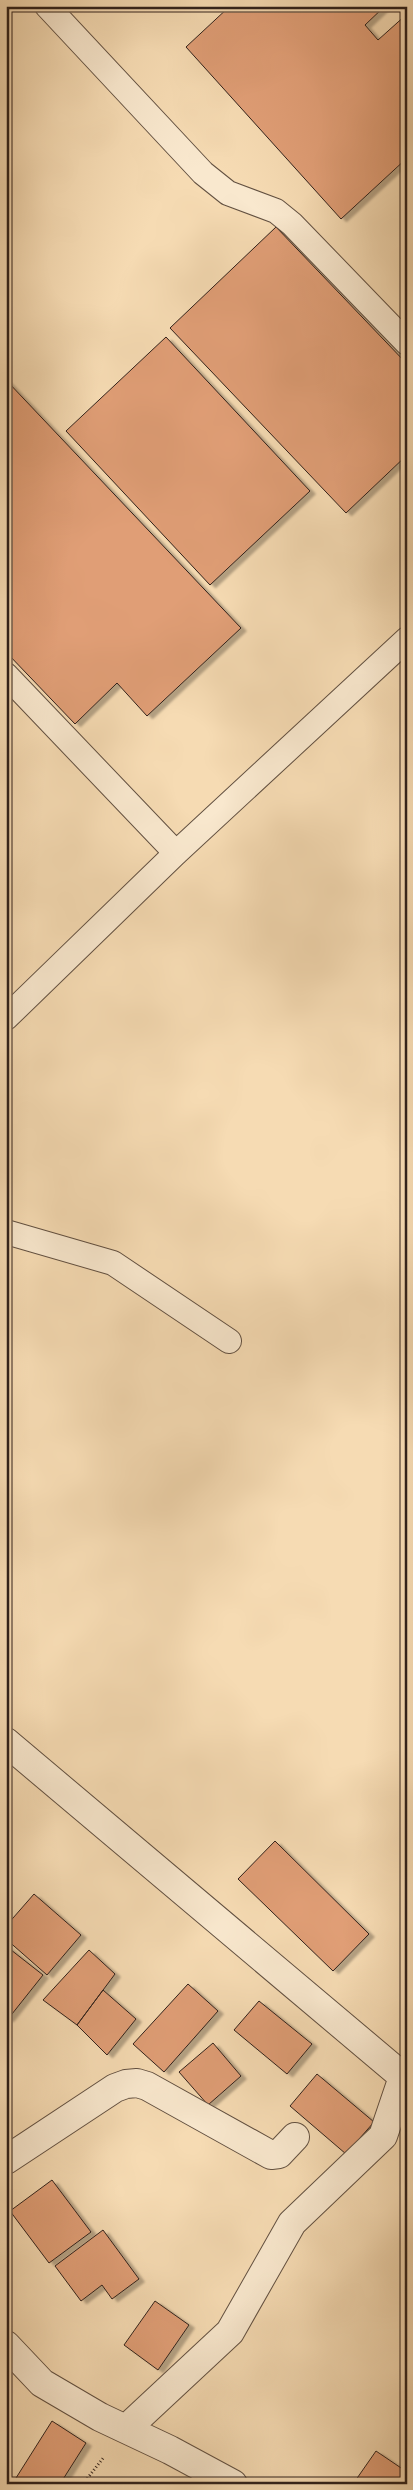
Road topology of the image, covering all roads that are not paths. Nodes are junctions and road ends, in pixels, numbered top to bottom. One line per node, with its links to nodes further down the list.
1 (46, 6): 2 (lane)
2 (407, 343)
3 (407, 639): 5 (lane)
4 (6, 675): 5 (lane)
5 (176, 853): 6 (lane)
6 (6, 1018)
7 (6, 1232): 8 (lane)
8 (229, 1341)
9 (6, 1742): 10 (street)
10 (406, 2076): 14 (street)
11 (295, 2137): 12 (street)
12 (6, 2160)
13 (6, 2345): 14 (street)
14 (126, 2429): 15 (street)
15 (233, 2484)

